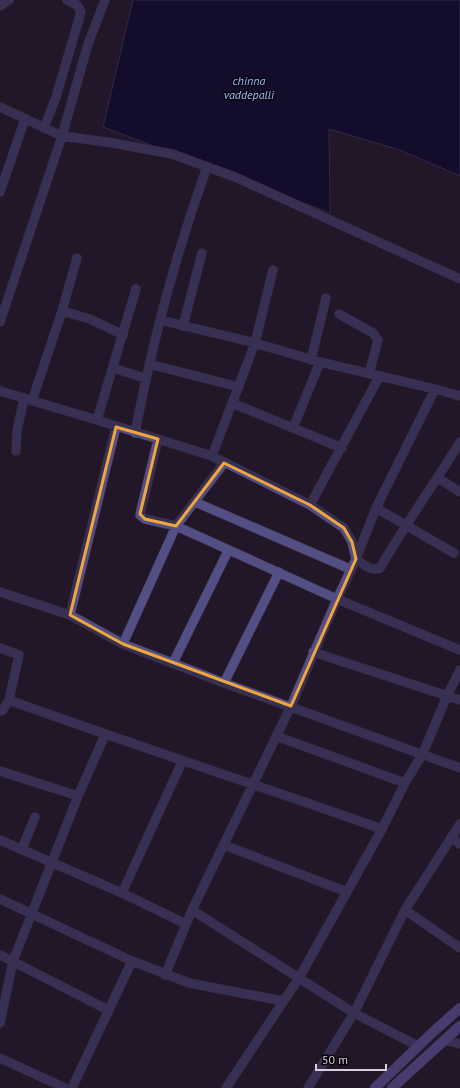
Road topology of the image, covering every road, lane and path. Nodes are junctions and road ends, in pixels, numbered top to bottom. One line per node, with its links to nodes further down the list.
1 (9, 0): 4 (street)
2 (67, 0): 7 (street)
3 (105, 0): 8 (street)
4 (0, 6)
5 (0, 107): 6 (street)
6 (25, 119): 7 (street); 10 (street)
7 (44, 128): 8 (street)
8 (62, 136): 9 (street); 20 (street)
9 (207, 167): 14 (street); 19 (street)
10 (0, 192)
11 (202, 253): 21 (street)
12 (77, 258): 17 (street)
13 (273, 270): 23 (street)
14 (460, 279)
15 (136, 289): 22 (street)
16 (326, 298): 24 (street)
17 (62, 311): 22 (street); 34 (street)
18 (339, 314): 27 (street)
19 (160, 320): 21 (street); 25 (street)
20 (0, 322)
21 (183, 326): 23 (street)
22 (123, 335): 26 (street)
23 (255, 344): 24 (street); 30 (street)
24 (316, 361): 27 (street); 38 (street)
25 (149, 364): 29 (street); 30 (street)
26 (113, 368): 29 (street); 36 (street)
27 (369, 374): 28 (street)
28 (379, 376): 31 (street); 42 (street)
29 (145, 378): 39 (street)
30 (239, 387): 35 (street)
31 (436, 389): 33 (street); 50 (street)
32 (0, 392): 34 (street)
33 (460, 396)
34 (28, 399): 36 (street); 43 (street)
35 (232, 403): 38 (street); 44 (street)
36 (97, 420): 37 (street)
37 (116, 427): 39 (street); 60 (street)
38 (293, 428): 42 (street)
39 (135, 433): 40 (street)
40 (158, 440): 44 (street); 52 (street)
41 (460, 442): 46 (street)
42 (342, 448): 49 (street)
43 (16, 451)
44 (212, 456): 45 (street)
45 (224, 463): 48 (street); 49 (street)
46 (438, 478): 47 (street); 51 (street)
47 (460, 492)
48 (195, 502): 52 (street); 56 (street)
49 (310, 505): 55 (street)
50 (376, 508): 51 (street); 55 (street)
51 (405, 525): 54 (street); 55 (street)
52 (176, 526): 53 (street); 61 (street)
53 (228, 551): 57 (street); 65 (street)
54 (454, 553)
55 (356, 559): 56 (street)
56 (350, 569): 59 (street)
57 (279, 572): 59 (street); 67 (street)
58 (0, 592): 60 (street)
59 (336, 598): 63 (street); 64 (street)
60 (70, 615): 61 (street)
61 (122, 644): 65 (street)
62 (0, 648): 69 (street)
63 (460, 650)
64 (313, 652): 68 (street); 71 (street)
65 (173, 663): 67 (street)
66 (460, 670): 68 (street)
67 (224, 683): 71 (street)
68 (447, 696): 70 (street); 75 (street)
69 (9, 700): 72 (street); 73 (street)
70 (460, 700)
71 (291, 706): 74 (street); 75 (street)
72 (0, 711)
73 (105, 735): 76 (street); 81 (street)
74 (276, 736): 79 (street); 80 (street)
75 (423, 754): 77 (street); 79 (street)
76 (182, 762): 80 (street); 92 (street)
77 (460, 768)
78 (0, 771): 81 (street)
79 (405, 783): 84 (street)
80 (254, 784): 84 (street); 88 (street)
81 (78, 796): 90 (street)
82 (35, 817): 89 (street)
83 (460, 824): 85 (street)
84 (382, 829): 91 (street)
85 (451, 836): 87 (street); 95 (street)
86 (0, 840): 89 (street)
87 (460, 844)
88 (224, 845): 91 (street); 94 (street)
89 (22, 849): 90 (street)
90 (52, 862): 92 (street); 96 (street)
91 (347, 892): 103 (street)
92 (122, 893): 97 (street)
93 (0, 899): 96 (street)
94 (192, 910): 97 (street); 103 (street)
95 (406, 910): 98 (street); 107 (street)
96 (32, 913): 100 (street); 101 (street)
97 (186, 924): 102 (street)
98 (460, 948)
99 (0, 955): 100 (street)
100 (13, 961): 106 (street); 108 (street)
101 (132, 961): 102 (street); 106 (street)
102 (165, 975): 104 (street)
103 (299, 978): 104 (street); 107 (street)
104 (283, 1001): 116 (street)
105 (460, 1008): 112 (main road)
106 (108, 1010): 115 (street)
107 (354, 1013): 112 (street); 117 (street)
108 (0, 1023)
109 (460, 1026): 110 (main road)
110 (444, 1040): 111 (street); 119 (main road)
111 (460, 1044)
112 (418, 1046): 118 (main road)
113 (0, 1058): 114 (street)
114 (65, 1088)
115 (72, 1088)
116 (226, 1088)
117 (308, 1088)
118 (375, 1088)
119 (392, 1088)

